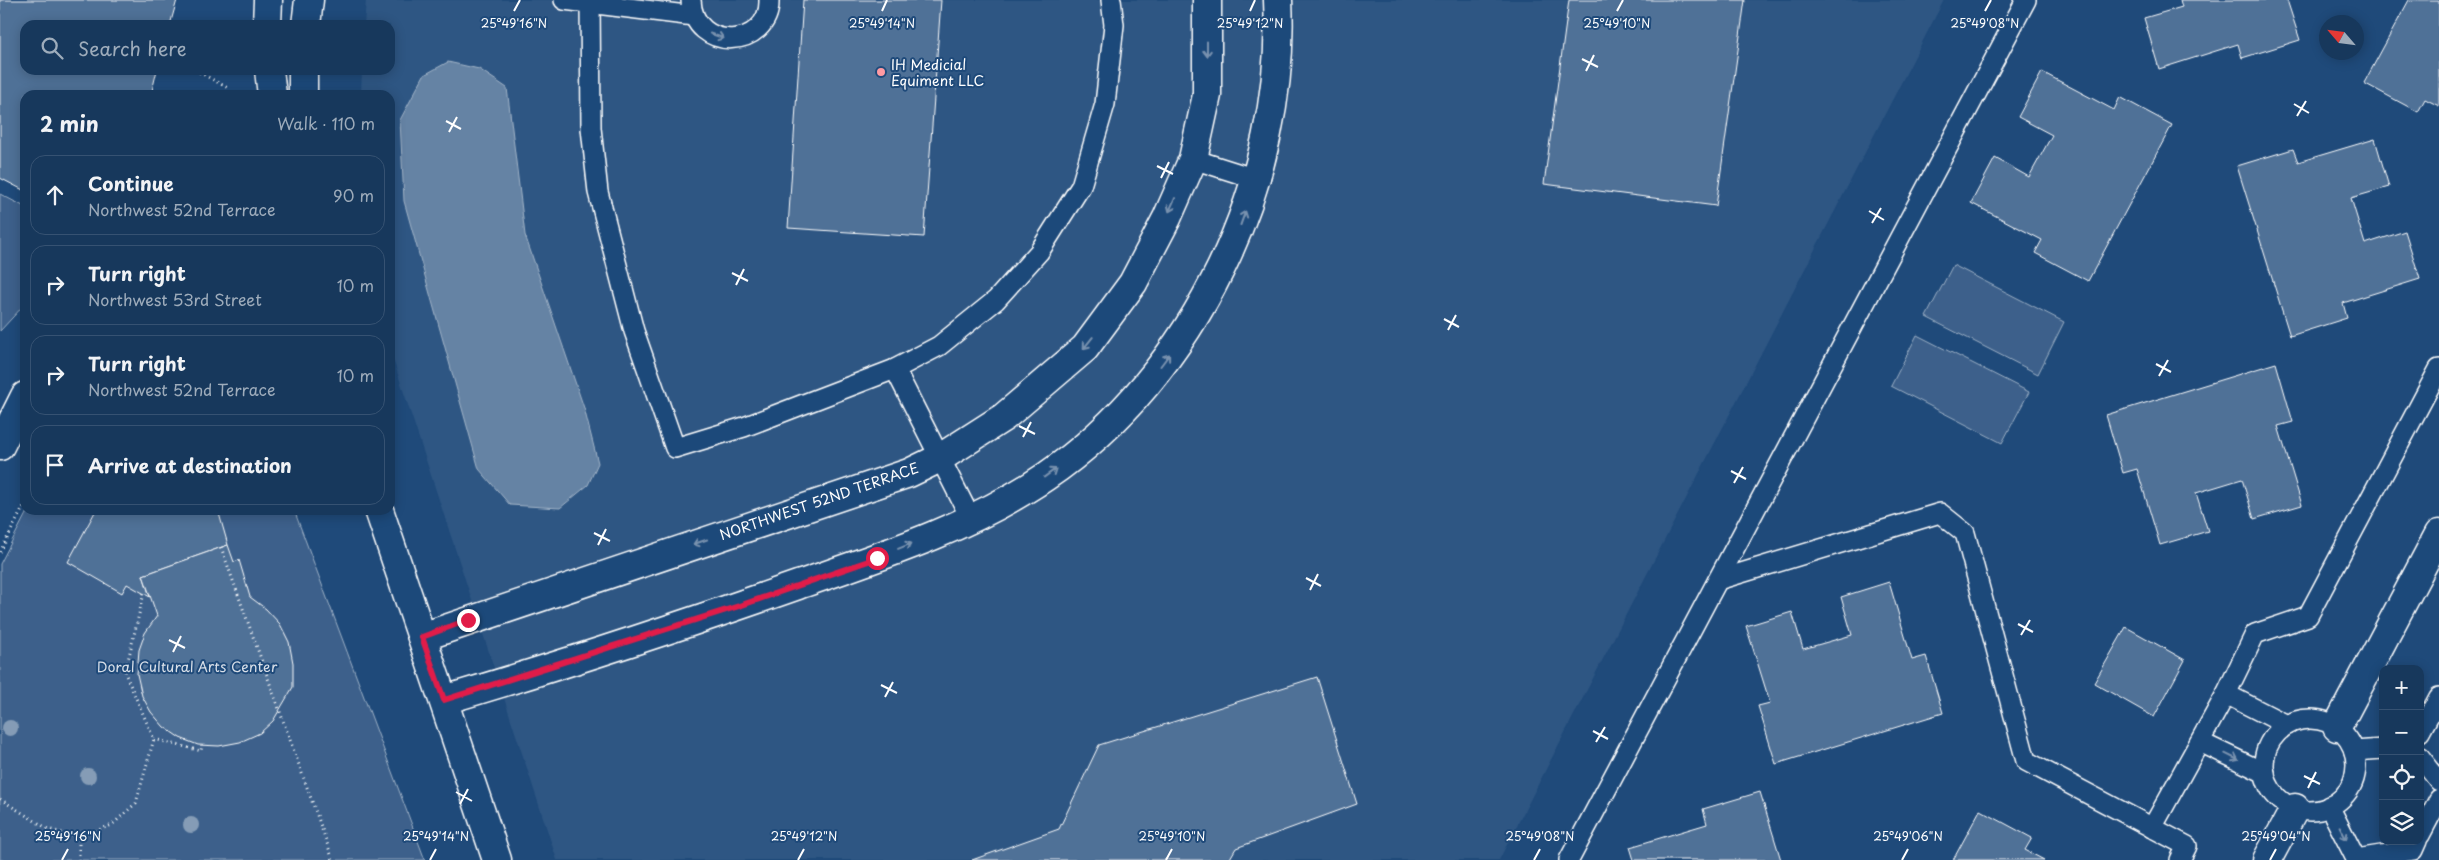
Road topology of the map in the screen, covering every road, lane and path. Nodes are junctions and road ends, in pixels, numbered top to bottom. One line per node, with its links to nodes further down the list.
1 (268, 0): 11 (street)
2 (308, 0): 12 (street)
3 (564, 0): 9 (lane)
4 (769, 0): 10 (lane, one-way to 4)
5 (1111, 0): 22 (lane)
6 (1207, 0): 19 (street, NORTHWEST 52ND TERRACE, one-way to 19)
7 (1278, 0): 20 (street)
8 (2026, 0): 32 (lane)
9 (590, 2): 10 (lane); 22 (lane)
10 (692, 8)
11 (267, 20)
12 (306, 20)
13 (203, 75): 16 (path)
14 (270, 75): 17 (street)
15 (303, 75): 18 (street)
16 (228, 88)
17 (271, 90)
18 (303, 90)
19 (1193, 159): 20 (lane); 25 (street, NORTHWEST 52ND TERRACE, one-way to 25)
20 (1256, 179): 28 (street, one-way to 20)
21 (2439, 368): 35 (lane)
22 (895, 369): 25 (lane)
23 (20, 406): 24 (street)
24 (0, 446)
25 (940, 458): 28 (lane); 34 (street, NORTHWEST 52ND TERRACE, one-way to 34)
26 (20, 514): 31 (path)
27 (381, 515): 34 (street)
28 (971, 519): 37 (street, one-way to 28)
29 (2439, 534): 40 (street)
30 (221, 547): 58 (path)
31 (0, 552)
32 (1718, 580): 54 (lane); 60 (lane)
33 (144, 593): 41 (path)
34 (422, 637): 37 (street)
35 (2226, 694): 38 (lane); 42 (lane)
36 (2439, 697): 39 (lane)
37 (444, 700): 59 (street)
38 (2287, 725): 40 (lane); 47 (lane)
39 (2424, 725)
40 (2337, 728): 45 (lane)
41 (154, 739): 43 (path); 55 (path)
42 (2200, 742): 47 (lane, one-way to 47); 54 (lane)
43 (202, 745)
44 (2379, 749): 45 (lane)
45 (2354, 751): 51 (lane)
46 (2424, 762): 48 (lane)
47 (2265, 773): 52 (lane)
48 (2439, 781)
49 (0, 799): 55 (path)
50 (2439, 799): 53 (lane)
51 (2329, 806): 52 (lane); 63 (lane, one-way to 63)
52 (2294, 808): 62 (street)
53 (2424, 827)
54 (2152, 828): 61 (lane)
55 (79, 837): 57 (path)
56 (2415, 845): 63 (lane)
57 (79, 860)
58 (333, 860)
59 (497, 860)
60 (1569, 860)
61 (2180, 860)
62 (2267, 860)
63 (2356, 860)

